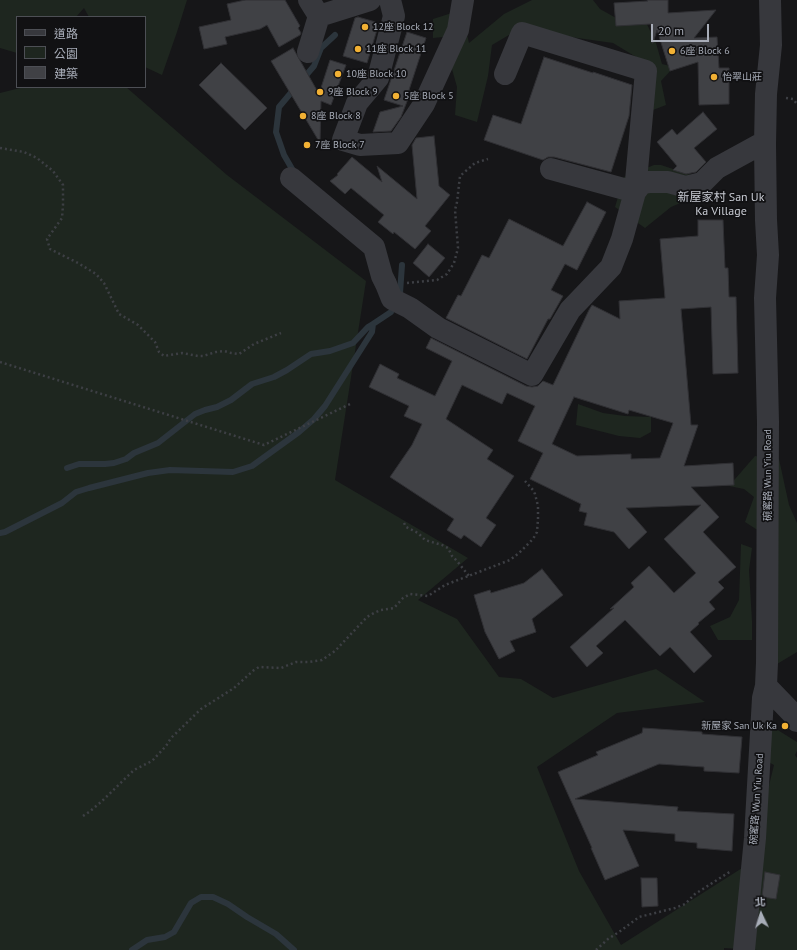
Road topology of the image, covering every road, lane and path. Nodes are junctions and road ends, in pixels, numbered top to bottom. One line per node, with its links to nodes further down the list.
1 (370, 0): 5 (street)
2 (390, 0): 3 (street)
3 (463, 0)
4 (770, 0): 8 (street, 碗窰路 Wun Yiu Road)
5 (314, 8): 6 (street)
6 (308, 52)
7 (505, 74): 13 (street)
8 (765, 144): 13 (street); 21 (street, 碗窰路 Wun Yiu Road)
9 (0, 148): 15 (path)
10 (488, 159): 14 (path)
11 (551, 169): 13 (street)
12 (290, 178): 13 (street)
13 (635, 192)
14 (406, 283)
15 (281, 332)
16 (0, 362): 17 (path)
17 (350, 404)
18 (525, 481): 20 (path)
19 (404, 523): 20 (path)
20 (469, 576): 23 (path)
21 (766, 686): 22 (street); 24 (street, 碗窰路 Wun Yiu Road)
22 (797, 721)
23 (83, 816)
24 (752, 866): 25 (path); 26 (street, 碗窰路 Wun Yiu Road)
25 (596, 950)
26 (744, 950)

